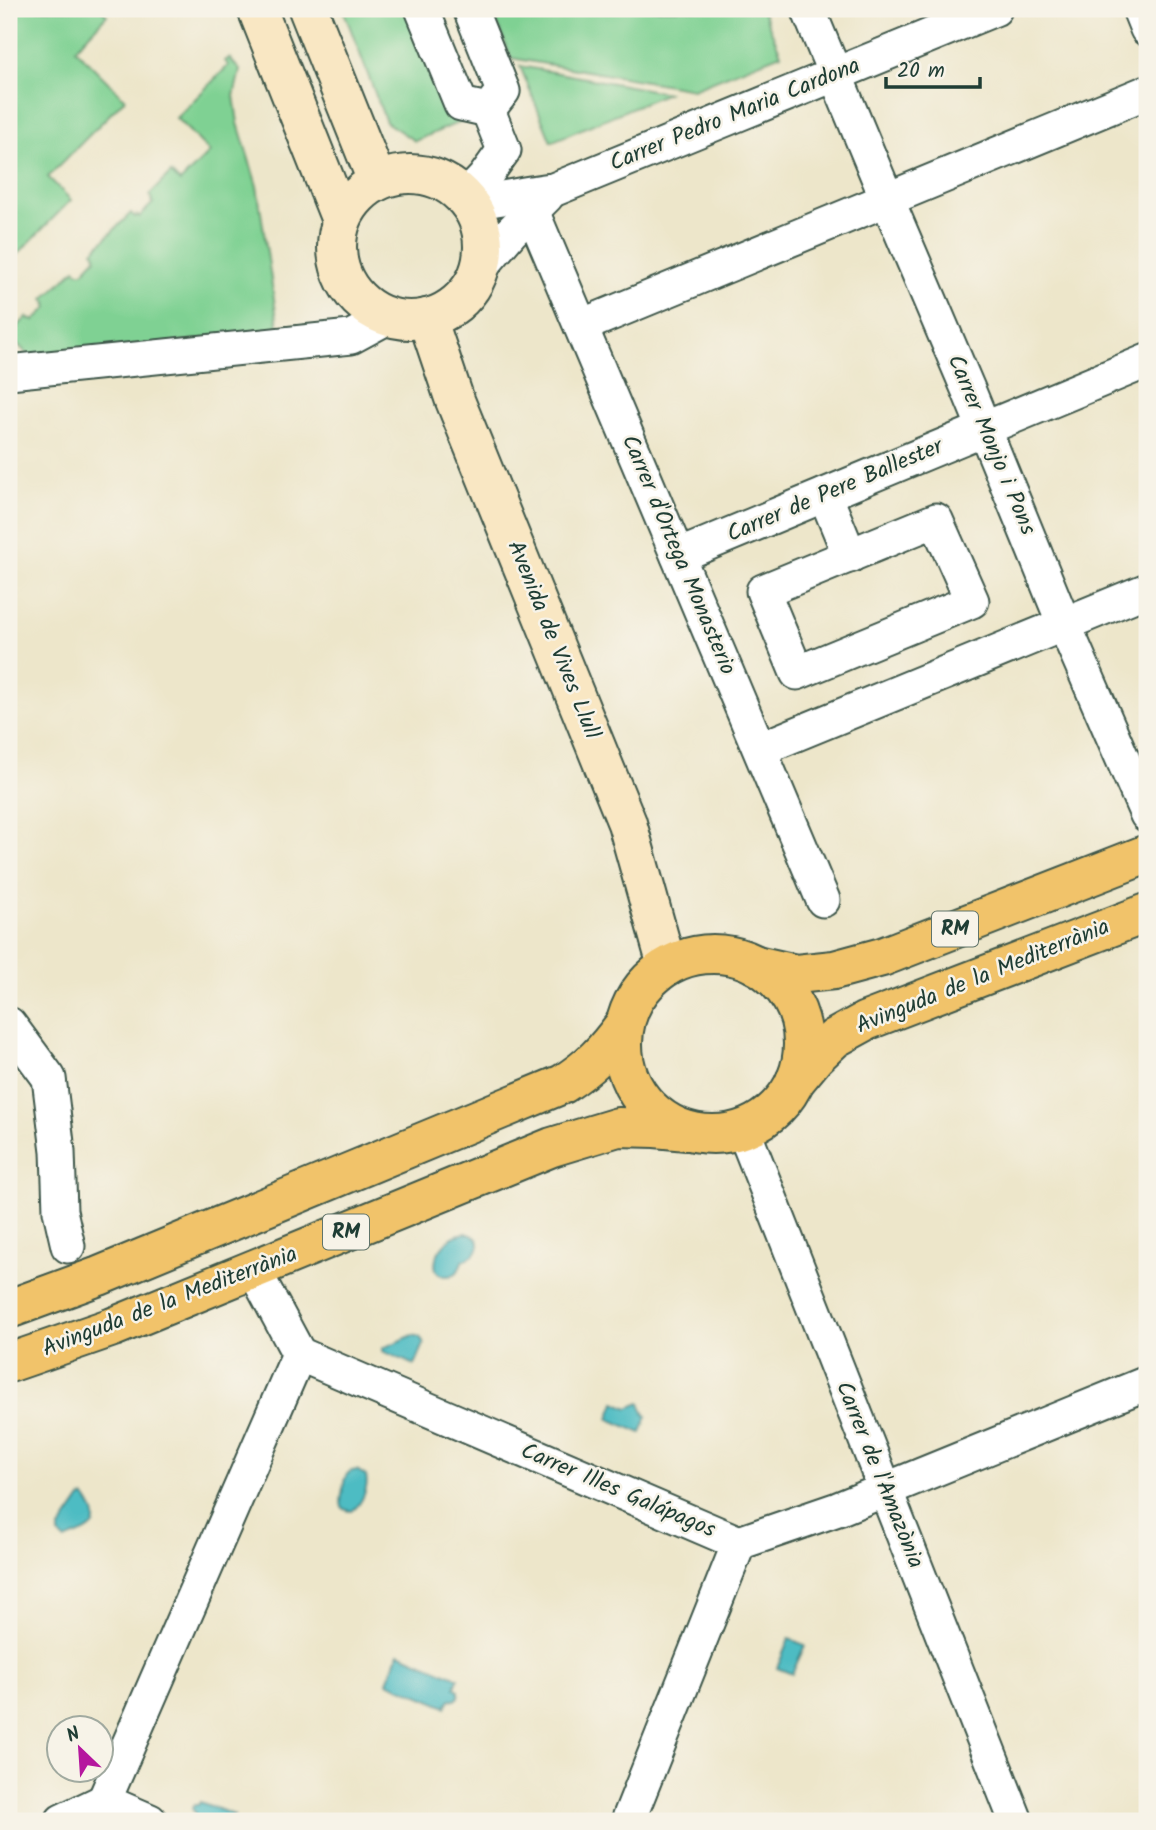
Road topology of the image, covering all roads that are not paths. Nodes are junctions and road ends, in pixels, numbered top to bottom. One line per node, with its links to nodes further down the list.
1 (257, 9): 16 (street)
2 (308, 9): 12 (street)
3 (422, 9): 11 (street)
4 (470, 9): 11 (street)
5 (808, 9): 9 (street, Carrer Monjo i Pons)
6 (995, 9): 9 (street, Carrer Pedro Maria Cardona)
7 (1139, 9): 8 (street)
8 (1147, 29)
9 (836, 75): 14 (street, Carrer Pedro Maria Cardona); 15 (street, Carrer Monjo i Pons)
10 (1147, 92): 15 (street)
11 (488, 110): 13 (street)
12 (377, 181): 13 (street); 16 (street)
13 (467, 200): 14 (street, Carrer Pedro Maria Cardona); 17 (street)
14 (543, 200): 17 (street, Carrer Pedro Maria Cardona); 20 (street, Carrer d'Ortega Monasterio)
15 (887, 200): 20 (street); 23 (street, Carrer Monjo i Pons)
16 (341, 220): 18 (street)
17 (477, 272): 19 (street)
18 (388, 317): 19 (street); 22 (street)
19 (427, 318): 35 (street, Avenida de Vives Llull)
20 (580, 326): 25 (street, Carrer d'Ortega Monasterio)
21 (1147, 361): 23 (street, Carrer de Pere Ballester)
22 (9, 372)
23 (984, 429): 24 (street, Carrer de Pere Ballester); 28 (street, Carrer Monjo i Pons)
24 (825, 495): 25 (street, Carrer de Pere Ballester); 26 (street)
25 (678, 556): 29 (street, Carrer d'Ortega Monasterio)
26 (850, 556): 26 (street)
27 (1147, 590): 28 (street)
28 (1064, 624): 29 (street); 30 (street, Carrer Monjo i Pons)
29 (760, 750): 32 (street, Carrer d'Ortega Monasterio)
30 (1147, 816)
31 (1147, 854): 34 (main road, RM)
32 (823, 900)
33 (1147, 913): 38 (main road, Avinguda de la Mediterrània / RM)
34 (756, 965): 35 (main road, RM); 38 (main road, RM)
35 (667, 966): 37 (main road, RM)
36 (9, 1024): 41 (street)
37 (624, 1025): 40 (main road, RM); 43 (main road, RM)
38 (795, 1081): 39 (main road, RM)
39 (743, 1129): 40 (main road, RM); 49 (street, Carrer de l'Amazònia)
40 (687, 1131): 42 (main road, Avinguda de la Mediterrània / RM)
41 (68, 1246)
42 (254, 1269): 44 (main road, Avinguda de la Mediterrània / RM); 45 (street)
43 (9, 1309)
44 (51, 1350): 46 (main road, Avinguda de la Mediterrània / RM); 47 (street)
45 (299, 1354): 50 (street, Carrer Illes Galápagos); 51 (street)
46 (9, 1363)
47 (9, 1380)
48 (1147, 1383): 49 (street)
49 (885, 1490): 50 (street); 55 (street, Carrer de l'Amazònia)
50 (739, 1543): 54 (street, Carrer Illes Galápagos)
51 (104, 1801): 52 (street); 53 (street)
52 (62, 1821)
53 (150, 1821)
54 (628, 1821)
55 (1016, 1821)

